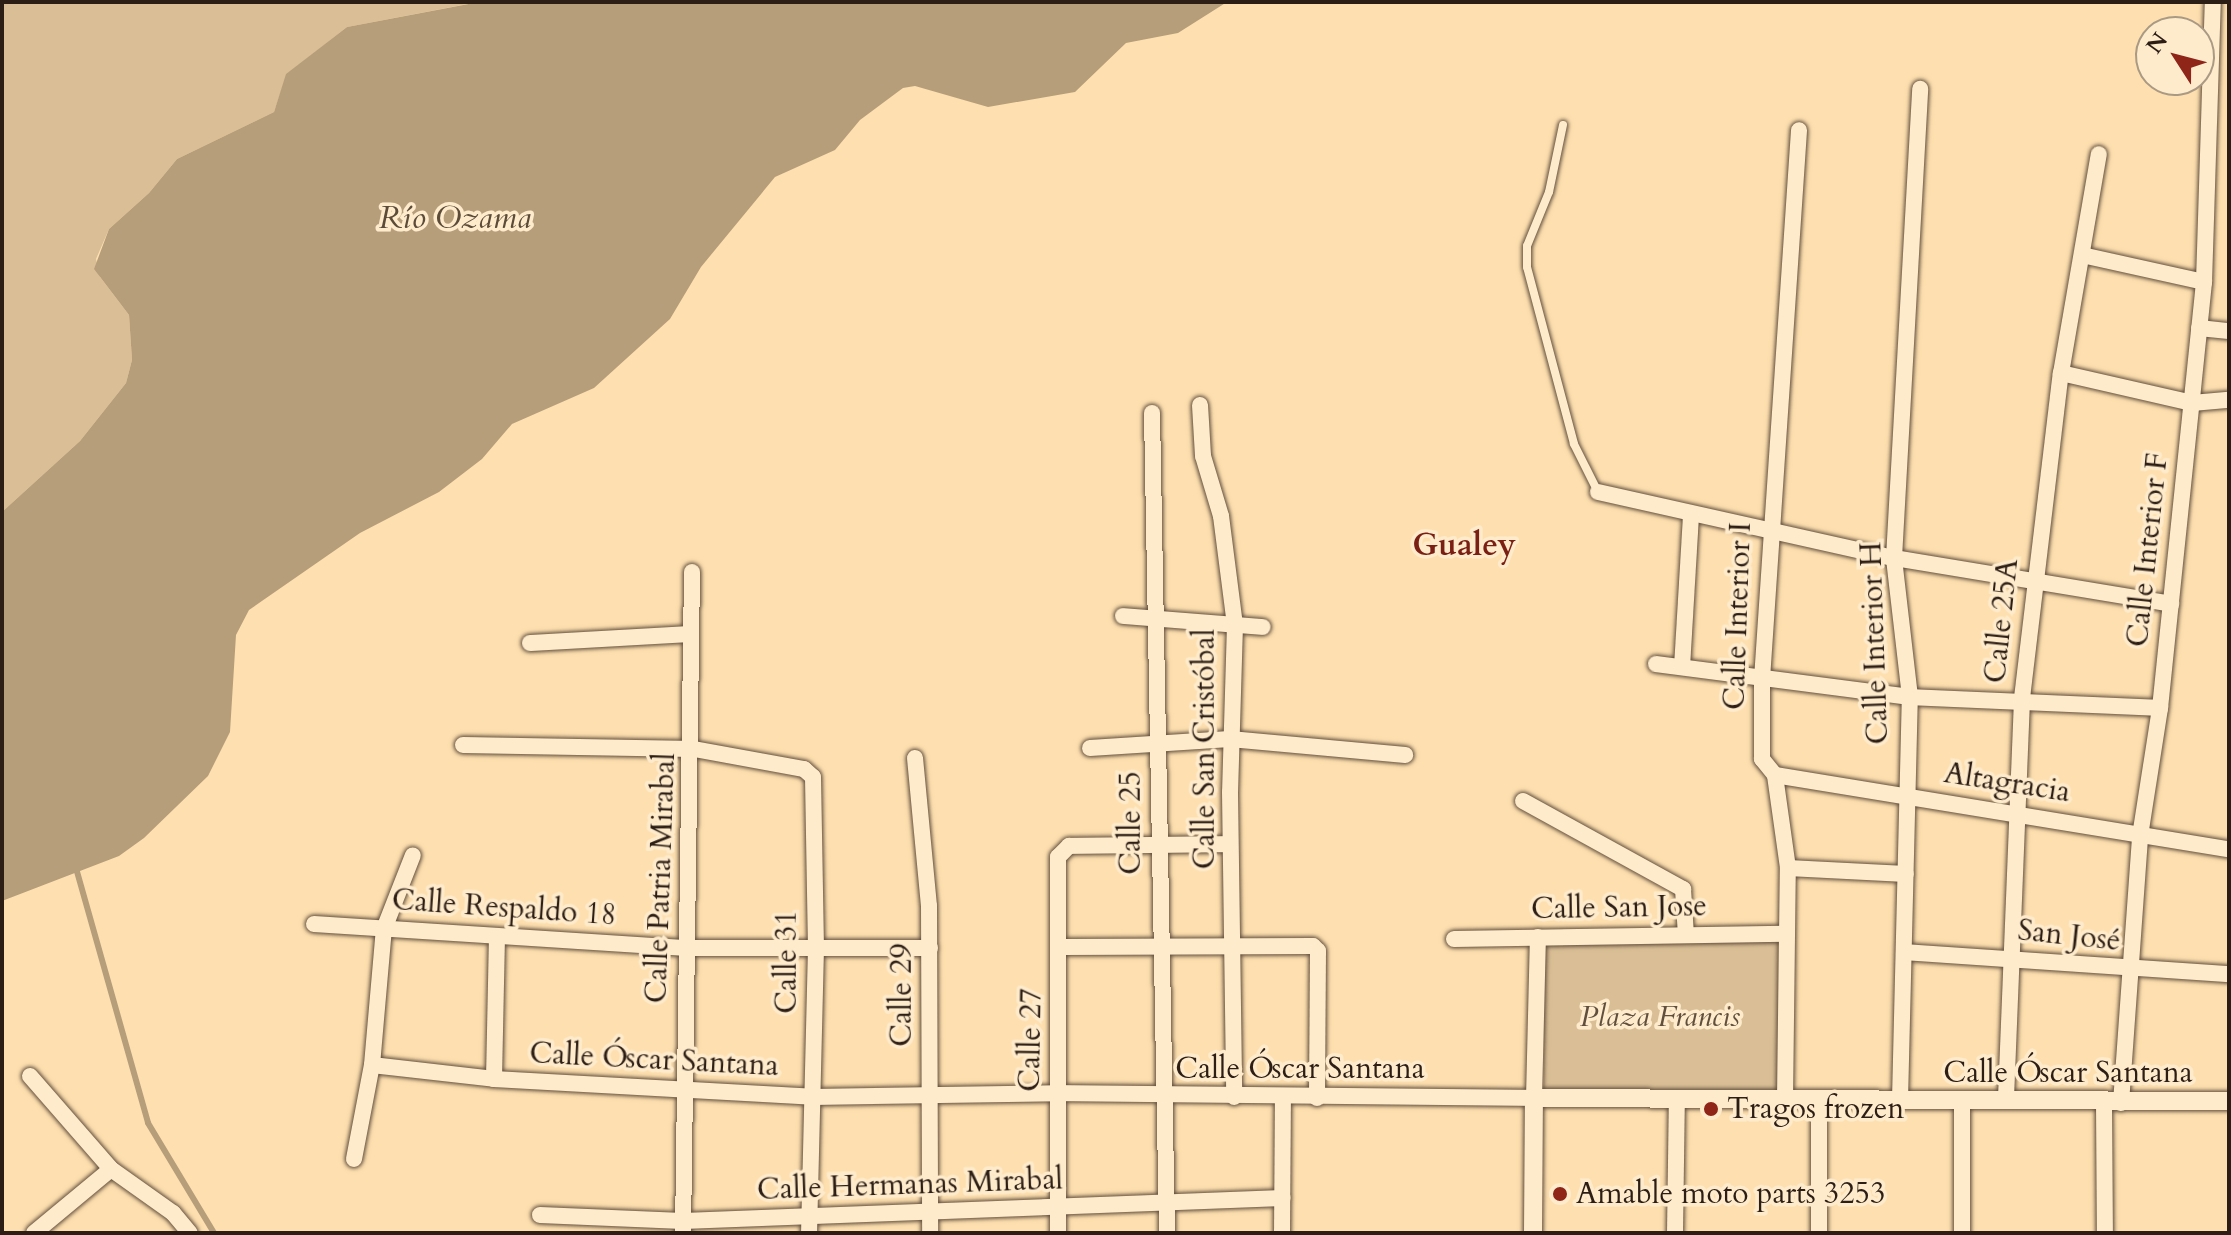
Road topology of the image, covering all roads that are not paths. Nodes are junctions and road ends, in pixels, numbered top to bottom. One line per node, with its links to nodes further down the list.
1 (2213, 2): 7 (street, Calle Interior F)
2 (1920, 89): 18 (street, Calle Interior H)
3 (1563, 125): 15 (lane)
4 (1799, 130): 17 (street, Calle Interior I)
5 (2099, 154): 6 (street, Calle 25A)
6 (2082, 255): 7 (street); 10 (street, Calle 25A)
7 (2204, 282): 8 (street, Calle Interior F)
8 (2199, 328): 9 (street); 12 (street, Calle Interior F)
9 (2229, 331)
10 (2061, 373): 12 (street); 20 (street, Calle 25A)
11 (2229, 400): 12 (street)
12 (2192, 403): 21 (street, Calle Interior F)
13 (1200, 405): 24 (street, Calle San Cristóbal)
14 (1152, 413): 23 (street, Calle 25)
15 (1598, 492): 16 (street)
16 (1691, 516): 17 (street); 29 (street)
17 (1768, 530): 18 (street); 30 (street, Calle Interior I)
18 (1894, 558): 20 (street); 31 (street, Calle Interior H)
19 (692, 572): 26 (street, Calle Patria Mirabal)
20 (2034, 579): 21 (street); 32 (street, Calle 25A)
21 (2171, 604): 33 (street, Calle Interior F)
22 (1123, 616): 23 (street)
23 (1158, 619): 24 (street); 35 (street, Calle 25)
24 (1235, 625): 25 (street); 34 (street, Calle San Cristóbal)
25 (1263, 627)
26 (691, 634): 27 (street); 38 (street, Calle Patria Mirabal)
27 (530, 643)
28 (1656, 664): 29 (street)
29 (1682, 667): 30 (street)
30 (1762, 679): 31 (street); 41 (street, Calle Interior I)
31 (1910, 697): 32 (street); 42 (street, Calle Interior H)
32 (2022, 698): 33 (street); 44 (street, Calle 25A)
33 (2160, 708): 45 (street, Calle Interior F)
34 (1230, 739): 35 (street); 39 (street); 46 (street, Calle San Cristóbal)
35 (1159, 742): 37 (street); 47 (street, Calle 25)
36 (463, 745): 38 (street)
37 (1090, 748)
38 (694, 749): 62 (street, Calle Patria Mirabal); 63 (street, Calle 31)
39 (1405, 755)
40 (915, 758): 64 (street, Calle 29)
41 (1775, 775): 42 (street, Altagracia); 50 (street, Calle Interior I)
42 (1907, 796): 44 (street, Altagracia); 51 (street, Calle Interior H)
43 (1523, 801): 55 (street)
44 (2020, 811): 45 (street, Altagracia); 66 (street, Calle 25A)
45 (2140, 836): 48 (street, Altagracia); 67 (street, Calle Interior F)
46 (1230, 844): 47 (street); 59 (street, Calle San Cristóbal)
47 (1158, 845): 60 (street, Calle 27); 61 (street, Calle 25)
48 (2229, 849)
49 (413, 855): 53 (street)
50 (1788, 868): 51 (street); 54 (street, Calle Interior I)
51 (1906, 874): 65 (street, Calle Interior H)
52 (314, 924): 53 (street, Calle Respaldo 18)
53 (384, 929): 57 (street, Calle Respaldo 18); 69 (street)
54 (1785, 934): 55 (street, Calle San Jose); 85 (street, Calle Interior I)
55 (1686, 935): 56 (street, Calle San Jose)
56 (1538, 937): 58 (street, Calle San Jose); 79 (street)
57 (497, 938): 62 (street, Calle Respaldo 18); 71 (street)
58 (1454, 939)
59 (1235, 946): 61 (street); 77 (street, Calle San Cristóbal); 78 (street)
60 (1061, 947): 61 (street); 73 (street, Calle 27)
61 (1159, 947): 76 (street, Calle 25)
62 (687, 948): 63 (street, Calle Respaldo 18); 72 (street, Calle Patria Mirabal)
63 (816, 948): 64 (street, Calle Respaldo 18); 74 (street, Calle 31)
64 (930, 948): 75 (street, Calle 29)
65 (1904, 952): 66 (street, San José); 86 (street, Calle Interior H)
66 (2009, 957): 67 (street, San José); 81 (street, Calle 25A)
67 (2130, 971): 68 (street, San José); 88 (street, Calle Interior F)
68 (2229, 974)
69 (372, 1065): 71 (street, Calle Óscar Santana); 89 (street)
70 (30, 1076): 90 (street)
71 (494, 1079): 72 (street, Calle Óscar Santana)
72 (683, 1088): 74 (street, Calle Óscar Santana); 97 (street, Calle Patria Mirabal)
73 (1058, 1093): 75 (street, Calle Óscar Santana); 76 (street, Calle Óscar Santana); 93 (street, Calle 27)
74 (812, 1097): 75 (street, Calle Óscar Santana); 96 (street, Calle 31)
75 (930, 1097): 94 (street, Calle 29)
76 (1166, 1097): 77 (street, Calle Óscar Santana); 92 (street, Calle 25)
77 (1234, 1097): 82 (street, Calle Óscar Santana)
78 (1317, 1098): 79 (street, Calle Óscar Santana); 82 (street, Calle Óscar Santana)
79 (1534, 1098): 80 (street, Calle Óscar Santana); 104 (street)
80 (1677, 1098): 85 (street, Calle Óscar Santana); 105 (street)
81 (2006, 1098): 84 (street, Calle Óscar Santana); 88 (street, Calle Óscar Santana)
82 (1283, 1099): 91 (street)
83 (1819, 1099): 85 (street, Calle Óscar Santana); 86 (street, Calle Óscar Santana); 106 (street)
84 (1962, 1099): 86 (street, Calle Óscar Santana); 107 (street)
85 (1785, 1100)
86 (1900, 1100)
87 (2229, 1101): 88 (street, Calle Óscar Santana)
88 (2112, 1103): 108 (street, Calle Interior F)
89 (354, 1159)
90 (111, 1169): 98 (street); 99 (street)
91 (1283, 1198): 92 (street, Calle Hermanas Mirabal); 103 (street)
92 (1166, 1204): 93 (street, Calle Hermanas Mirabal); 102 (street, Calle 25)
93 (1057, 1207): 94 (street, Calle Hermanas Mirabal); 101 (street, Calle 27)
94 (930, 1212): 96 (street, Calle Hermanas Mirabal); 100 (street, Calle 29)
95 (540, 1215): 97 (street, Calle Hermanas Mirabal)
96 (809, 1225): 97 (street, Calle Hermanas Mirabal)
97 (683, 1227)
98 (34, 1233)
99 (190, 1233)
100 (930, 1233)
101 (1058, 1233)
102 (1167, 1233)
103 (1282, 1233)
104 (1533, 1233)
105 (1675, 1233)
106 (1819, 1233)
107 (1962, 1233)
108 (2105, 1233)

